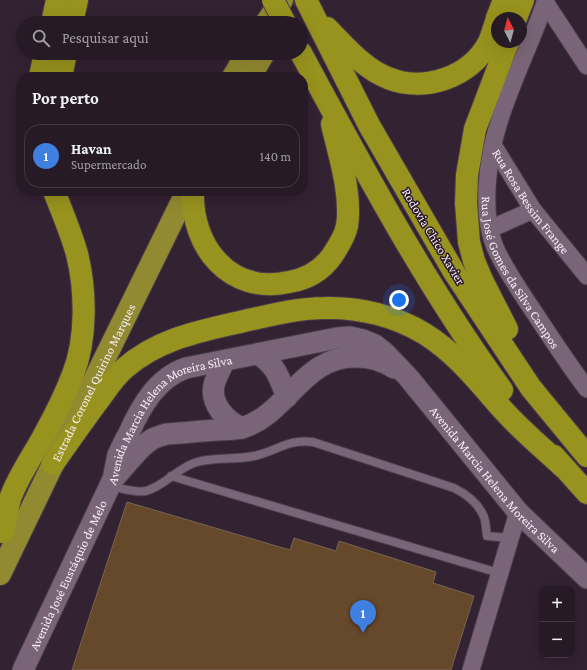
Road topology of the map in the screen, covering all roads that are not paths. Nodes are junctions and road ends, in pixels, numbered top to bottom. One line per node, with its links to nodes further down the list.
1 (57, 0): 11 (highway)
2 (77, 0): 12 (highway)
3 (273, 0): 14 (highway, bridge)
4 (282, 0): 13 (highway)
5 (504, 0): 9 (highway)
6 (523, 0): 10 (highway)
7 (546, 1): 23 (street); 29 (street, Rua José Gomes da Silva Campos)
8 (308, 7): 15 (highway); 16 (highway); 43 (highway, Rodovia Chico Xavier)
9 (500, 12)
10 (518, 12)
11 (54, 16)
12 (74, 16)
13 (271, 16)
14 (281, 16)
15 (295, 16)
16 (491, 34)
17 (506, 48): 43 (highway)
18 (44, 60): 24 (highway)
19 (65, 60): 25 (highway)
20 (243, 60): 26 (highway)
21 (260, 60): 27 (highway)
22 (305, 60): 28 (highway, Rodovia Chico Xavier)
23 (587, 66)
24 (41, 72)
25 (62, 72)
26 (236, 72)
27 (253, 72)
28 (327, 100): 33 (highway); 45 (highway, Rodovia Chico Xavier)
29 (493, 144): 34 (street, Rua Rosa Bessim Frange); 35 (street, Rua José Gomes da Silva Campos)
30 (56, 196): 50 (highway)
31 (173, 196): 50 (highway, Estrada Coronel Quirino Marques)
32 (185, 196): 44 (highway, Estrada Coronel Quirino Marques)
33 (193, 196)
34 (533, 210): 35 (street); 36 (street, Rua Rosa Bessim Frange)
35 (490, 229): 40 (street, Rua José Gomes da Silva Campos)
36 (587, 276)
37 (258, 354): 38 (street, Avenida Marcia Helena Moreira Silva); 39 (street, Avenida Marcia Helena Moreira Silva); 41 (street)
38 (224, 361): 42 (street); 47 (street, Avenida Marcia Helena Moreira Silva)
39 (408, 377): 41 (street, Avenida Marcia Helena Moreira Silva); 49 (street, Avenida Marcia Helena Moreira Silva)
40 (587, 389)
41 (287, 397): 42 (street, Avenida Marcia Helena Moreira Silva)
42 (242, 428): 47 (street, Avenida Marcia Helena Moreira Silva)
43 (587, 454)
44 (53, 464): 45 (highway); 52 (highway, Estrada Coronel Quirino Marques)
45 (563, 467): 48 (highway, Rodovia Chico Xavier)
46 (171, 476): 47 (lane); 51 (lane); 53 (lane)
47 (112, 483): 55 (street, Avenida José Eustáquio de Melo)
48 (587, 493)
49 (518, 512): 51 (street); 54 (street, Avenida Marcia Helena Moreira Silva)
50 (1, 534)
51 (509, 538): 53 (street)
52 (0, 574)
53 (498, 574): 56 (street)
54 (587, 578)
55 (23, 670)
56 (471, 670)

